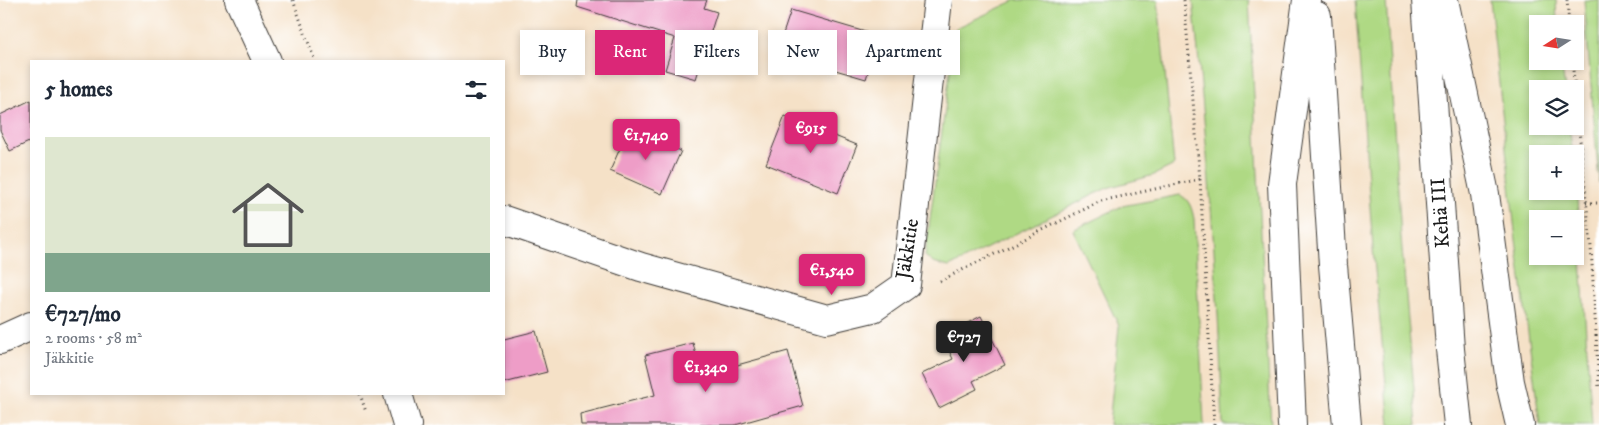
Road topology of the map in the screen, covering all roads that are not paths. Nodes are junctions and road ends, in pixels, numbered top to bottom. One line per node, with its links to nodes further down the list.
1 (239, 0): 7 (main road)
2 (938, 0): 8 (main road, Jäkkitie)
3 (1307, 0): 13 (main road)
4 (1316, 0): 14 (main road)
5 (1426, 0): 15 (main road, Kehä III)
6 (1444, 0): 16 (main road)
7 (267, 60)
8 (505, 220)
9 (30, 326): 10 (main road)
10 (0, 340)
11 (398, 395): 12 (main road)
12 (407, 425)
13 (1292, 425)
14 (1348, 425)
15 (1458, 425)
16 (1520, 425)

